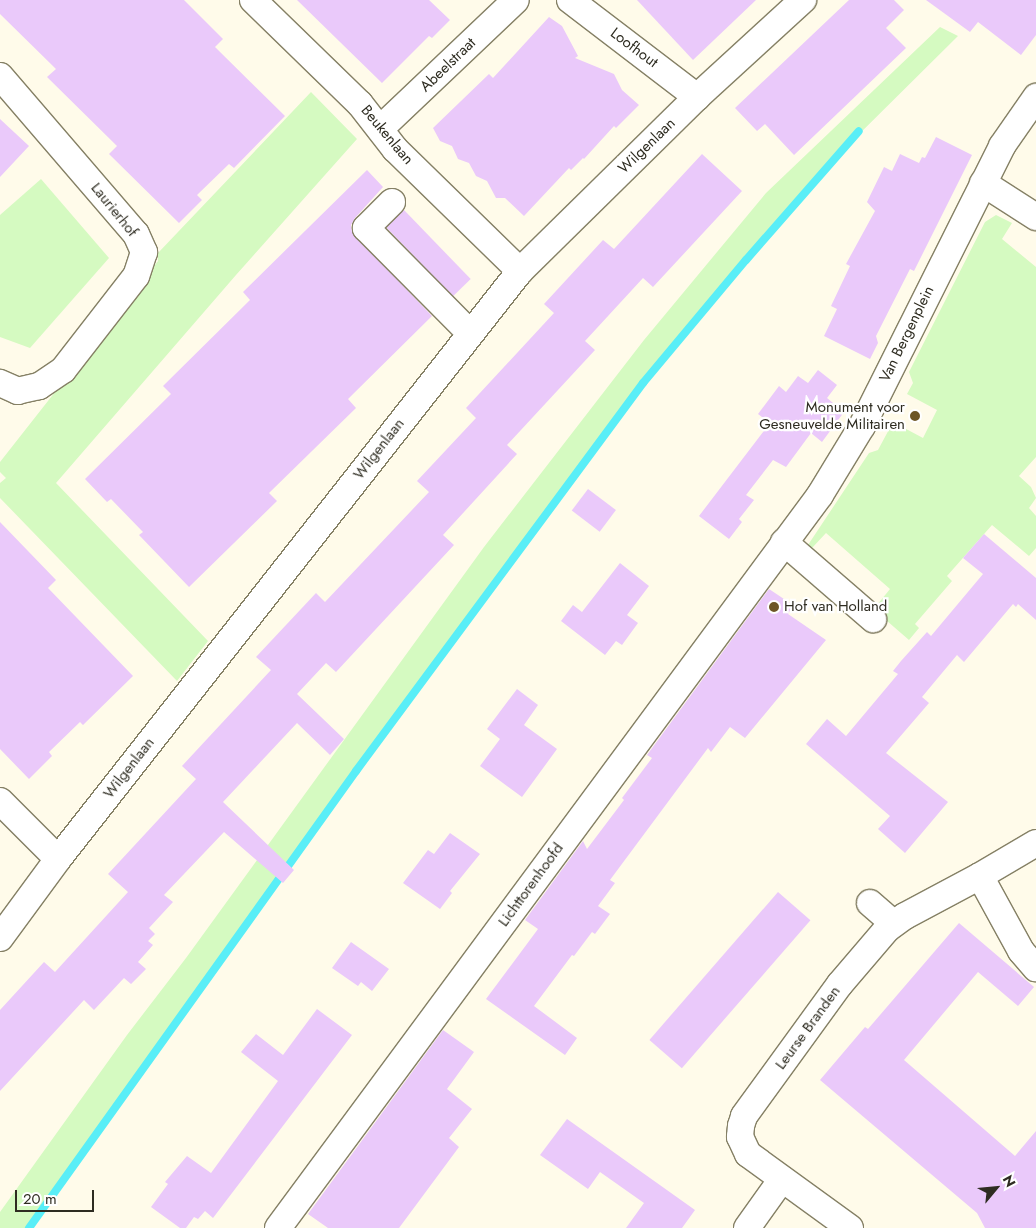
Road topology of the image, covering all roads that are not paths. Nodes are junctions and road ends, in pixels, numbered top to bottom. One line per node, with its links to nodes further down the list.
1 (253, 0): 8 (street, Beukenlaan)
2 (516, 0): 8 (street, Abeelstraat)
3 (803, 0): 6 (street, Wilgenlaan)
4 (573, 1): 6 (street, Loofhout)
5 (0, 76): 14 (street, Laurierhof)
6 (698, 97): 12 (street, Wilgenlaan)
7 (1036, 97): 9 (street, Van Bergenplein)
8 (380, 130): 12 (street, Beukenlaan)
9 (983, 183): 11 (street); 15 (street, Van Bergenplein)
10 (392, 202): 13 (street)
11 (1036, 217)
12 (520, 271): 13 (street, Wilgenlaan)
13 (470, 333): 19 (street, Wilgenlaan)
14 (0, 383)
15 (784, 542): 16 (street); 26 (street, Lichttorenhoofd)
16 (873, 619)
17 (0, 801): 19 (street)
18 (1036, 843): 20 (street, Leurse Branden)
19 (58, 859): 23 (street, Wilgenlaan)
20 (980, 876): 22 (street, Leurse Branden); 24 (street)
21 (870, 903): 22 (street)
22 (893, 923): 25 (street, Leurse Branden)
23 (0, 938)
24 (1036, 968)
25 (782, 1179): 27 (street); 28 (street)
26 (278, 1228)
27 (747, 1228)
28 (850, 1228)

